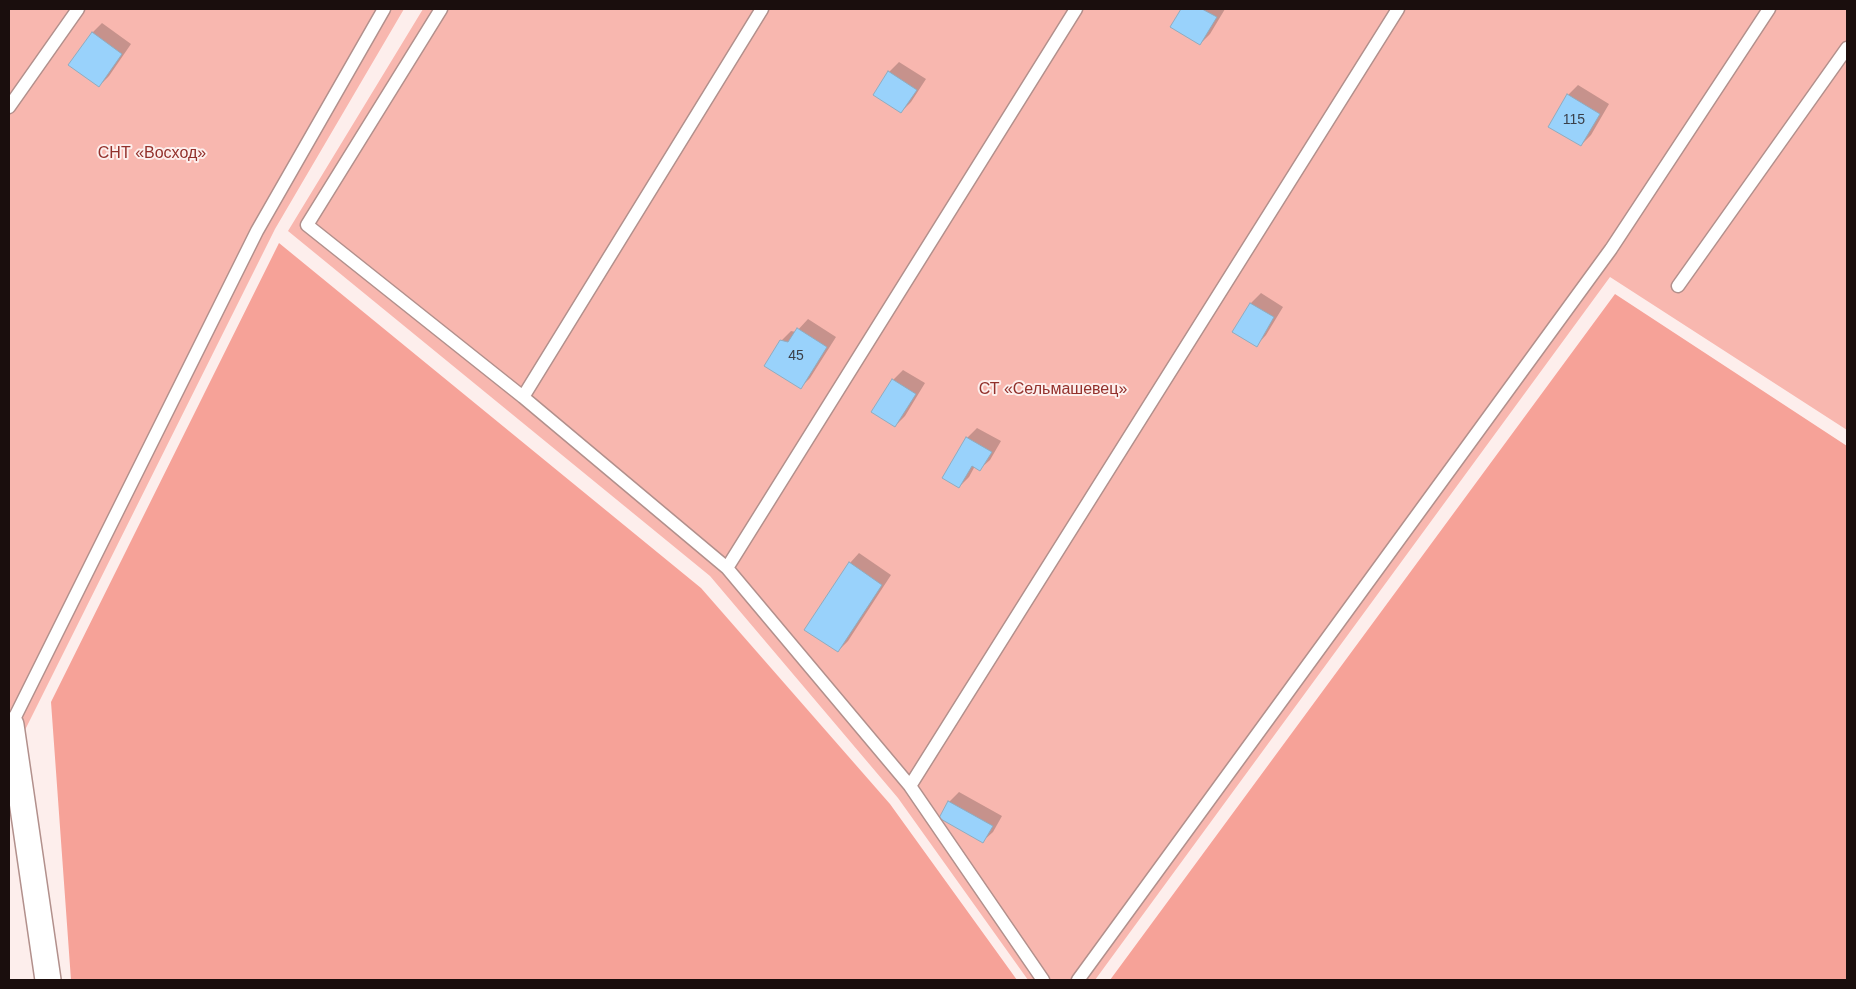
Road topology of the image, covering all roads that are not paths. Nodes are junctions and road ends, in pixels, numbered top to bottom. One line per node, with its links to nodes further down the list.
1 (78, 9): 9 (lane)
2 (384, 9): 13 (lane)
3 (441, 9): 11 (lane)
4 (762, 9): 11 (lane)
5 (1076, 9): 12 (lane)
6 (1398, 9): 14 (lane)
7 (1768, 9): 17 (lane)
8 (1847, 48): 10 (lane)
9 (9, 107)
10 (1678, 286)
11 (523, 398): 12 (lane)
12 (727, 568): 14 (lane)
13 (10, 724): 15 (street)
14 (910, 786): 16 (lane)
15 (48, 980)
16 (1043, 980)
17 (1078, 980)

